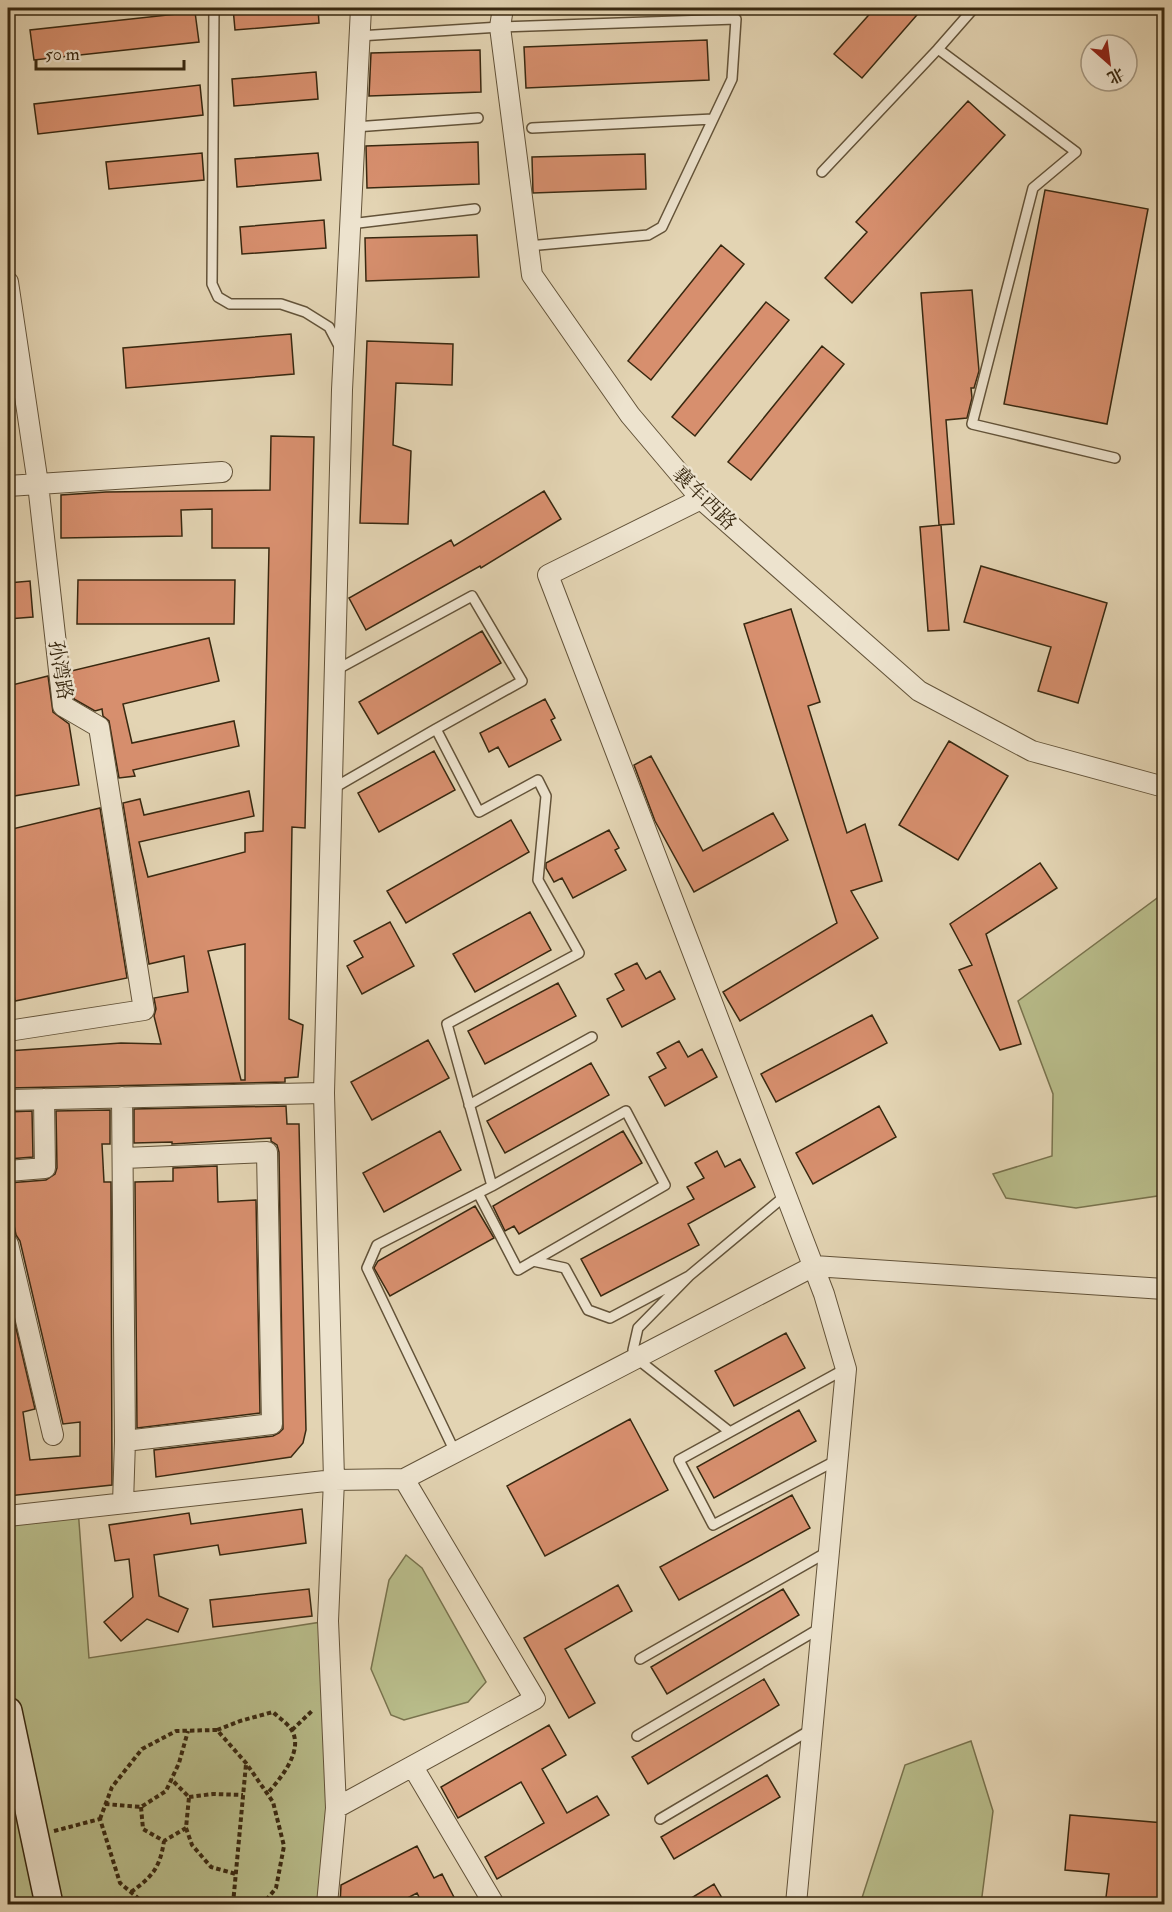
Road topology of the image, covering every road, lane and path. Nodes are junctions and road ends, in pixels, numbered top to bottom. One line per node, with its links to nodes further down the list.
1 (55, 8): 2 (lane)
2 (64, 8)
3 (214, 8): 18 (lane)
4 (361, 8): 7 (street)
5 (974, 8): 8 (lane)
6 (501, 17): 7 (lane); 10 (lane); 16 (street, 襄车西路)
7 (359, 36): 11 (street)
8 (938, 50): 13 (lane); 19 (lane)
9 (478, 118): 11 (lane)
10 (713, 119): 12 (lane); 16 (lane)
11 (355, 127): 15 (street)
12 (532, 128)
13 (822, 172)
14 (476, 209): 15 (lane)
15 (350, 224): 18 (street)
16 (528, 246): 23 (street, 襄车西路)
17 (8, 282): 21 (street, 孙湾路)
18 (343, 354): 24 (street)
19 (1114, 458)
20 (222, 472): 21 (street)
21 (38, 484): 22 (street); 28 (street, 孙湾路)
22 (8, 486)
23 (701, 499): 26 (street, 襄车西路); 39 (street)
24 (334, 670): 25 (lane); 27 (street)
25 (436, 729): 27 (lane); 34 (lane)
26 (1164, 787)
27 (332, 789): 30 (street)
28 (8, 1031)
29 (592, 1037): 34 (lane)
30 (324, 1093): 31 (street); 53 (street)
31 (122, 1097): 32 (street); 35 (street)
32 (44, 1099): 33 (street); 36 (street)
33 (8, 1100)
34 (469, 1105): 37 (lane)
35 (124, 1158): 49 (street); 49 (street)
36 (8, 1172)
37 (492, 1186): 38 (lane); 41 (lane)
38 (478, 1193): 41 (lane); 50 (lane)
39 (786, 1195): 42 (street); 43 (lane)
40 (8, 1244): 48 (street)
41 (533, 1261): 43 (lane)
42 (814, 1266): 44 (street); 45 (street); 46 (street)
43 (689, 1276): 45 (lane)
44 (1164, 1289)
45 (636, 1358): 47 (lane); 50 (street)
46 (846, 1369): 47 (lane); 51 (street)
47 (730, 1432): 51 (lane)
48 (53, 1436)
49 (125, 1441): 54 (street)
50 (455, 1452): 52 (street)
51 (837, 1460): 56 (street)
52 (404, 1479): 53 (street); 67 (street)
53 (334, 1480): 54 (street); 59 (street)
54 (123, 1503): 55 (street)
55 (8, 1516)
56 (829, 1551): 57 (street); 58 (lane)
57 (822, 1628): 61 (street); 65 (lane)
58 (640, 1659)
59 (332, 1710): 63 (path); 74 (street)
60 (8, 1711): 78 (street)
61 (812, 1729): 76 (lane); 88 (street)
62 (217, 1730): 63 (path); 64 (path); 66 (path)
63 (292, 1730): 69 (path)
64 (188, 1731): 68 (path); 72 (path)
65 (637, 1736)
66 (246, 1763): 69 (path); 70 (path)
67 (413, 1767): 74 (street); 87 (street)
68 (171, 1779): 71 (path); 73 (path)
69 (267, 1794): 85 (path)
70 (243, 1795): 71 (path); 80 (path)
71 (189, 1797): 77 (path)
72 (105, 1804): 73 (path); 75 (path)
73 (141, 1807): 79 (path)
74 (336, 1808): 86 (street)
75 (100, 1819): 78 (path); 81 (path)
76 (660, 1819)
77 (186, 1828): 79 (path); 80 (path)
78 (34, 1836): 82 (street)
79 (164, 1841): 81 (path)
80 (236, 1874): 84 (path)
81 (131, 1892): 83 (path)
82 (49, 1905)
83 (145, 1905)
84 (233, 1905)
85 (263, 1905)
86 (327, 1905)
87 (494, 1905)
88 (796, 1905)

